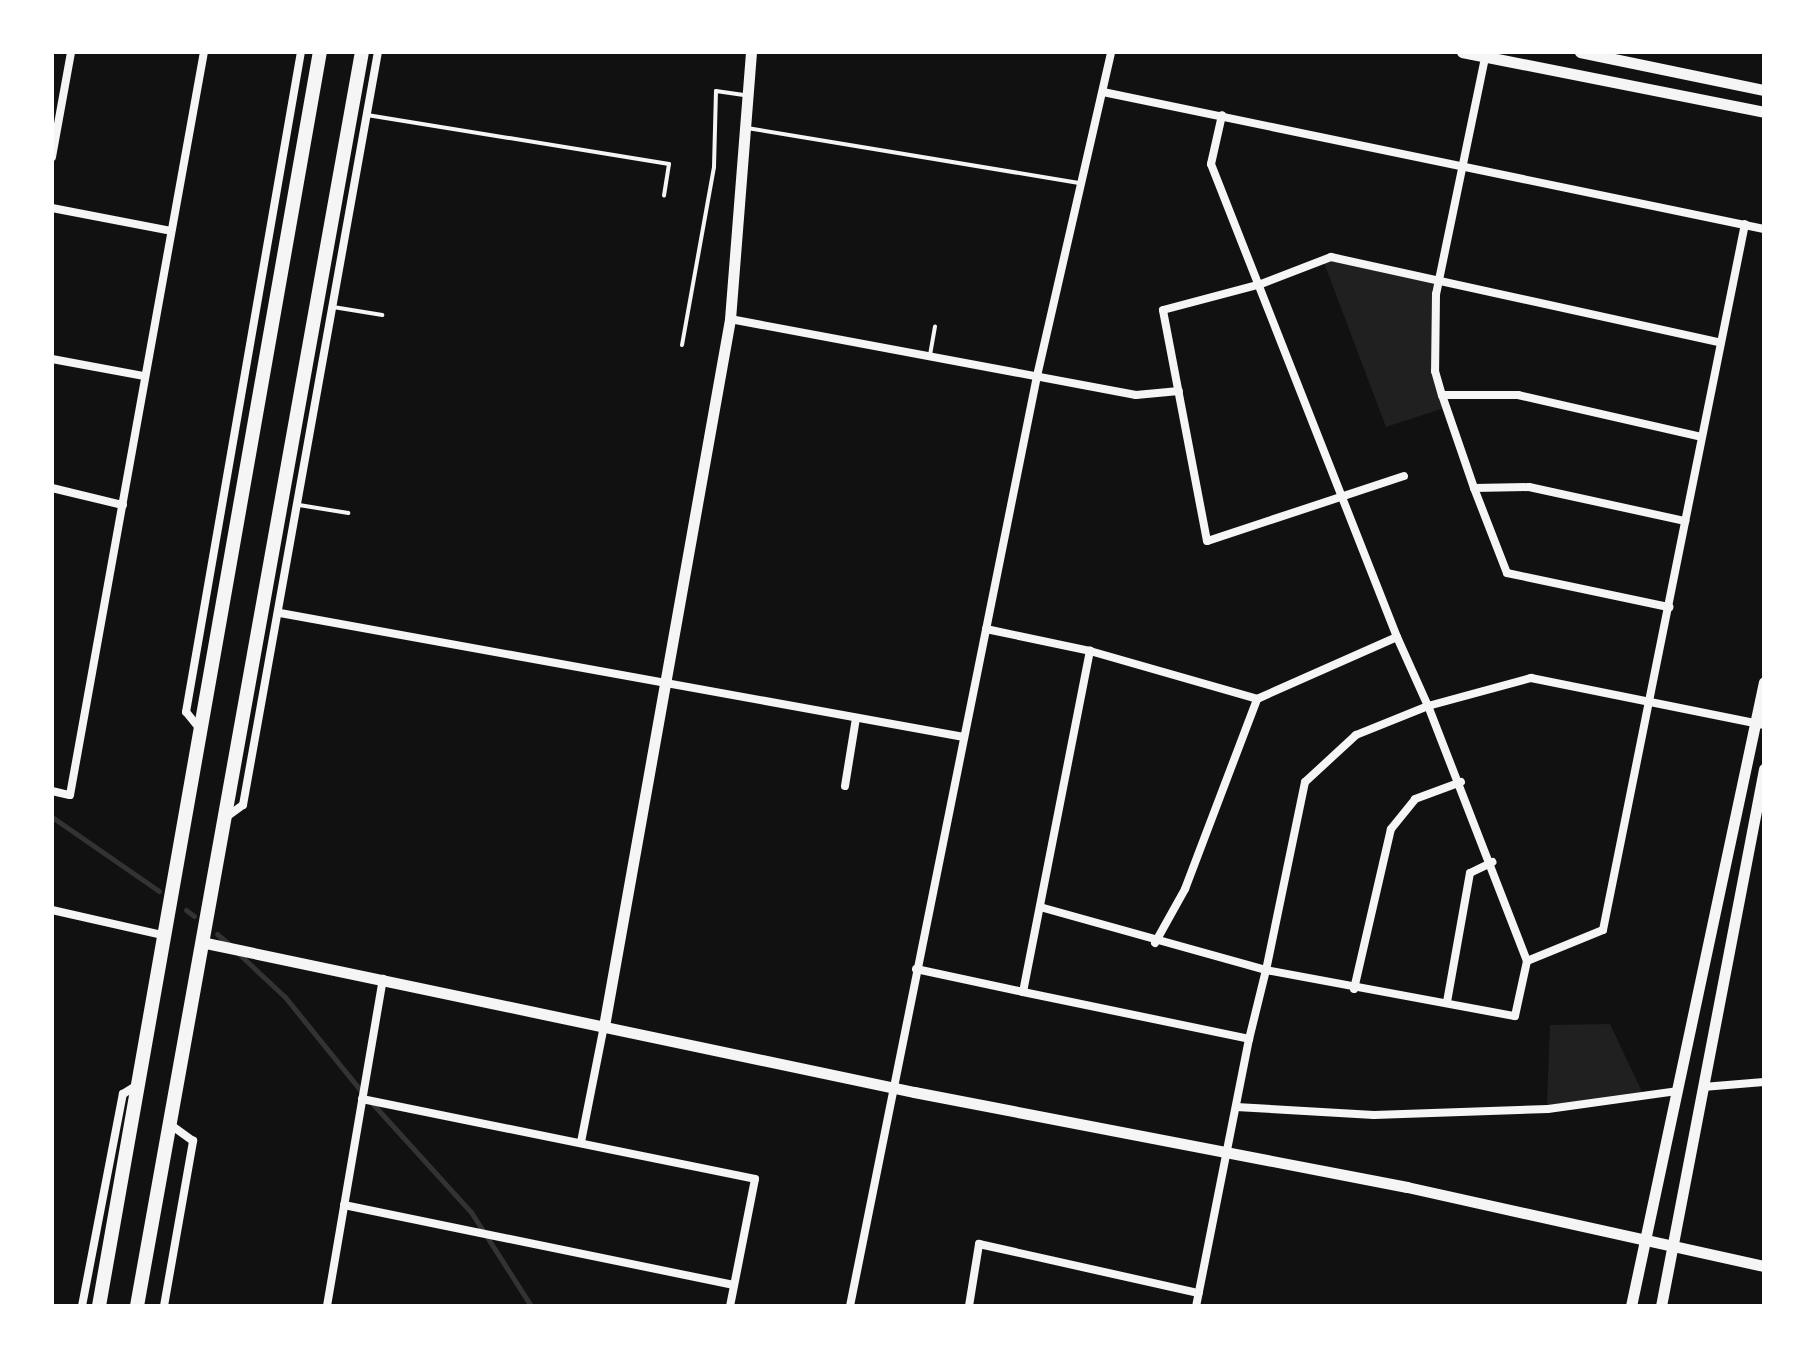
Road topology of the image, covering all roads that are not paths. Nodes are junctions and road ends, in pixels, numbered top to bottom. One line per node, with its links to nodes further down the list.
1 (71, 52): 19 (street)
2 (204, 52): 26 (street)
3 (301, 52): 62 (street)
4 (320, 52): 62 (highway)
5 (362, 52): 68 (highway)
6 (378, 52): 16 (street)
7 (751, 52): 14 (street)
8 (1111, 52): 13 (street)
9 (1462, 52): 11 (street)
10 (1580, 52): 12 (street)
11 (1486, 54): 15 (street); 20 (street)
12 (1764, 90)
13 (1103, 92): 17 (street); 21 (street)
14 (747, 95): 18 (street); 34 (lane)
15 (1764, 112)
16 (367, 115): 22 (lane); 29 (street)
17 (1222, 115): 20 (street); 28 (street)
18 (744, 128): 21 (lane); 31 (street)
19 (52, 157)
20 (1463, 166): 24 (street); 27 (street)
21 (1082, 183): 38 (street)
22 (664, 196)
23 (52, 208): 26 (street)
24 (1745, 224): 25 (street); 33 (street)
25 (1764, 229)
26 (171, 231): 37 (street)
27 (1439, 280): 28 (street); 33 (street); 40 (street)
28 (1261, 284): 39 (street); 45 (street)
29 (333, 307): 30 (lane); 47 (street)
30 (382, 315)
31 (730, 319): 35 (street); 56 (street)
32 (935, 326): 35 (lane)
33 (1721, 343): 41 (street)
34 (682, 345)
35 (930, 356): 38 (street)
36 (52, 359): 37 (street)
37 (144, 376): 46 (street)
38 (1037, 376): 39 (street); 52 (street)
39 (1179, 391): 45 (street)
40 (1442, 395): 41 (street); 44 (street)
41 (1701, 437): 49 (street)
42 (1404, 476): 45 (street)
43 (52, 488): 46 (street)
44 (1474, 488): 49 (street); 50 (street)
45 (1341, 498): 53 (street)
46 (123, 505): 67 (street)
47 (299, 505): 48 (lane); 51 (street)
48 (348, 513)
49 (1685, 521): 50 (street)
50 (1669, 607): 57 (street)
51 (280, 613): 56 (street); 68 (street)
52 (986, 629): 54 (street); 63 (street)
53 (1397, 637): 58 (street); 59 (street)
54 (1090, 651): 58 (street); 70 (street)
55 (1764, 682): 61 (street)
56 (664, 683): 60 (street); 82 (street)
57 (1651, 698): 59 (street); 61 (street); 75 (street)
58 (1257, 699): 74 (street)
59 (1428, 706): 65 (street); 77 (street)
60 (856, 718): 63 (street); 66 (street)
61 (1760, 723): 88 (street)
62 (200, 730): 72 (highway)
63 (964, 737): 76 (street)
64 (1764, 769): 87 (street)
65 (1461, 782): 69 (street); 79 (street)
66 (845, 786)
67 (52, 791)
68 (223, 820): 73 (highway)
69 (1493, 862): 75 (street); 81 (street)
70 (1040, 907): 74 (street); 80 (street)
71 (52, 910): 72 (street)
72 (166, 936): 85 (highway)
73 (201, 942): 78 (street); 91 (highway)
74 (1155, 943): 77 (street)
75 (1527, 961): 81 (street)
76 (916, 969): 80 (street); 86 (street)
77 (1266, 970): 79 (street); 83 (street)
78 (383, 979): 82 (street); 89 (street)
79 (1354, 989): 81 (street)
80 (1023, 992): 83 (street)
81 (1447, 1002)
82 (604, 1026): 86 (street); 92 (street)
83 (1249, 1039): 90 (street)
84 (1764, 1082): 87 (street)
85 (140, 1083): 100 (street); 101 (highway)
86 (895, 1087): 93 (street); 106 (street)
87 (1703, 1087): 96 (street)
88 (1677, 1091): 90 (street); 95 (street)
89 (362, 1099): 92 (street); 94 (street)
90 (1236, 1107): 93 (street)
91 (169, 1123): 102 (highway); 103 (street)
92 (581, 1142): 98 (street)
93 (1227, 1152): 95 (street); 99 (street)
94 (344, 1205): 98 (street); 104 (street)
95 (1645, 1243): 96 (street); 109 (street)
96 (1673, 1248): 97 (street); 110 (street)
97 (1764, 1266)
98 (734, 1285): 105 (street)
99 (1199, 1293): 107 (street); 108 (street)
100 (82, 1306)
101 (99, 1306)
102 (137, 1306)
103 (164, 1306)
104 (327, 1306)
105 (730, 1306)
106 (850, 1306)
107 (969, 1306)
108 (1196, 1306)
109 (1631, 1306)
110 (1661, 1306)

